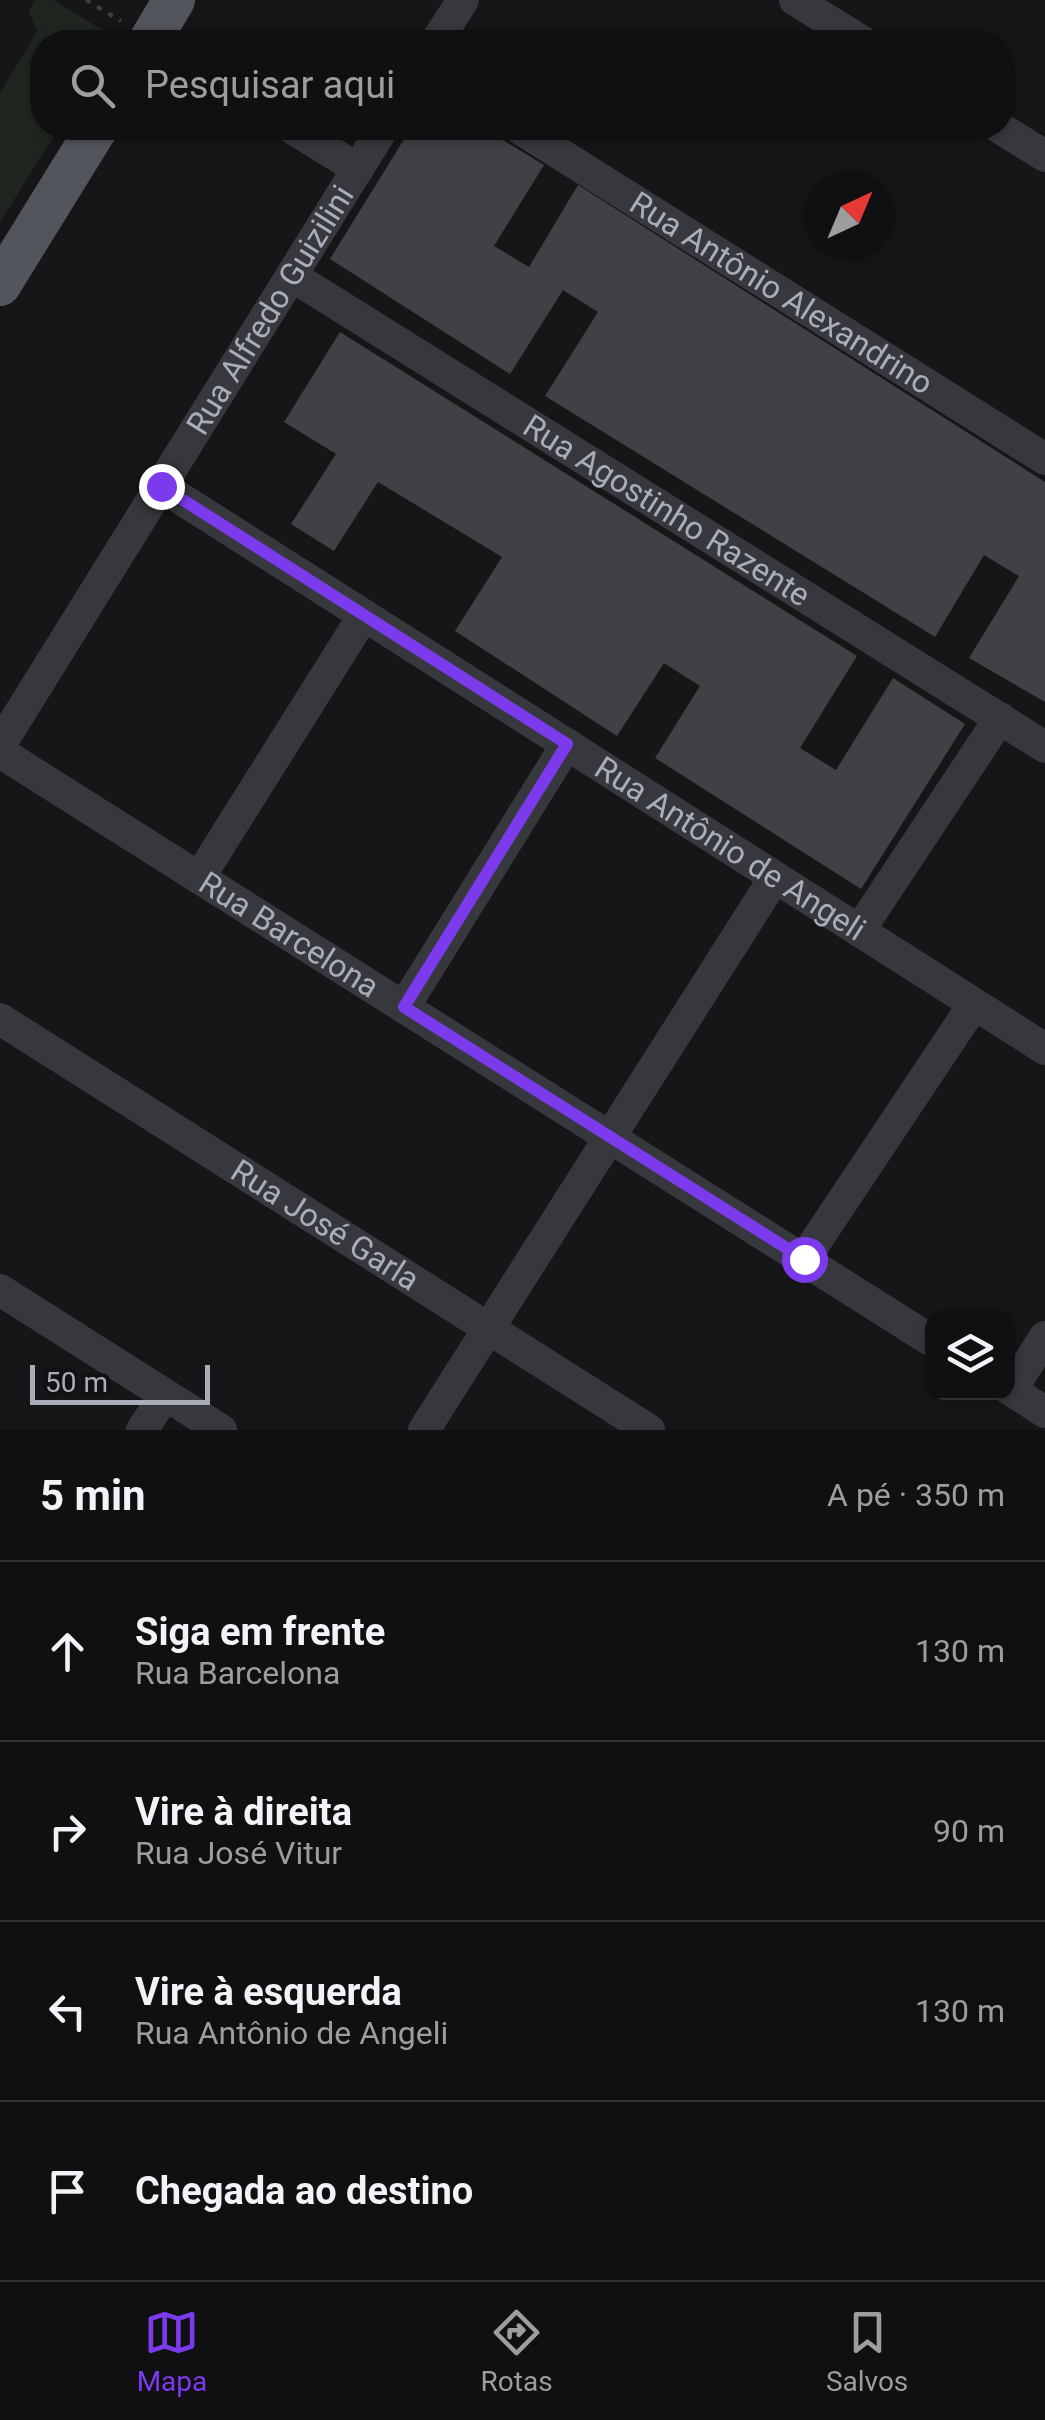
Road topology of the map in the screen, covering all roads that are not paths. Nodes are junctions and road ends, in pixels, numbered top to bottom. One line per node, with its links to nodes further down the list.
1 (174, 0): 4 (main road)
2 (463, 0): 5 (street)
3 (815, 5): 6 (street)
4 (158, 30)
5 (444, 30)
6 (847, 30)
7 (1015, 137): 12 (street)
8 (89, 140): 14 (main road)
9 (311, 140): 13 (street)
10 (376, 140): 13 (street, Rua Alfredo Guizilini)
11 (538, 140): 16 (street, Rua Antônio Alexandrino)
12 (1045, 156)
13 (358, 169): 15 (street, Rua Alfredo Guizilini)
14 (5, 268)
15 (292, 276): 17 (street, Rua Alfredo Guizilini); 19 (street, Rua Agostinho Razente)
16 (1045, 459)
17 (161, 486): 18 (street, Rua Antônio de Angeli); 22 (street, Rua Alfredo Guizilini)
18 (364, 616): 20 (street, Rua Antônio de Angeli); 24 (street)
19 (1000, 718): 21 (street, Rua Agostinho Razente); 25 (street)
20 (567, 744): 23 (street, Rua Antônio de Angeli); 27 (street)
21 (1044, 744)
22 (0, 748): 24 (street, Rua Barcelona)
23 (775, 877): 25 (street, Rua Antônio de Angeli); 30 (street)
24 (199, 878): 27 (street, Rua Barcelona)
25 (860, 931): 26 (street, Rua Antônio de Angeli)
26 (974, 1004): 29 (street, Rua Antônio de Angeli); 31 (street)
27 (404, 1007): 30 (street, Rua Barcelona)
28 (0, 1019): 33 (street, Rua José Garla)
29 (1045, 1049)
30 (610, 1137): 31 (street, Rua Barcelona); 33 (street)
31 (804, 1259): 34 (street, Rua Barcelona)
32 (0, 1290): 38 (street)
33 (489, 1328): 42 (street); 43 (street, Rua José Garla)
34 (925, 1337)
35 (1045, 1337): 36 (street)
36 (1015, 1380)
37 (1015, 1393): 39 (street)
38 (165, 1394): 40 (street); 41 (street)
39 (1045, 1412)
40 (142, 1430)
41 (221, 1430)
42 (424, 1430)
43 (649, 1430)

